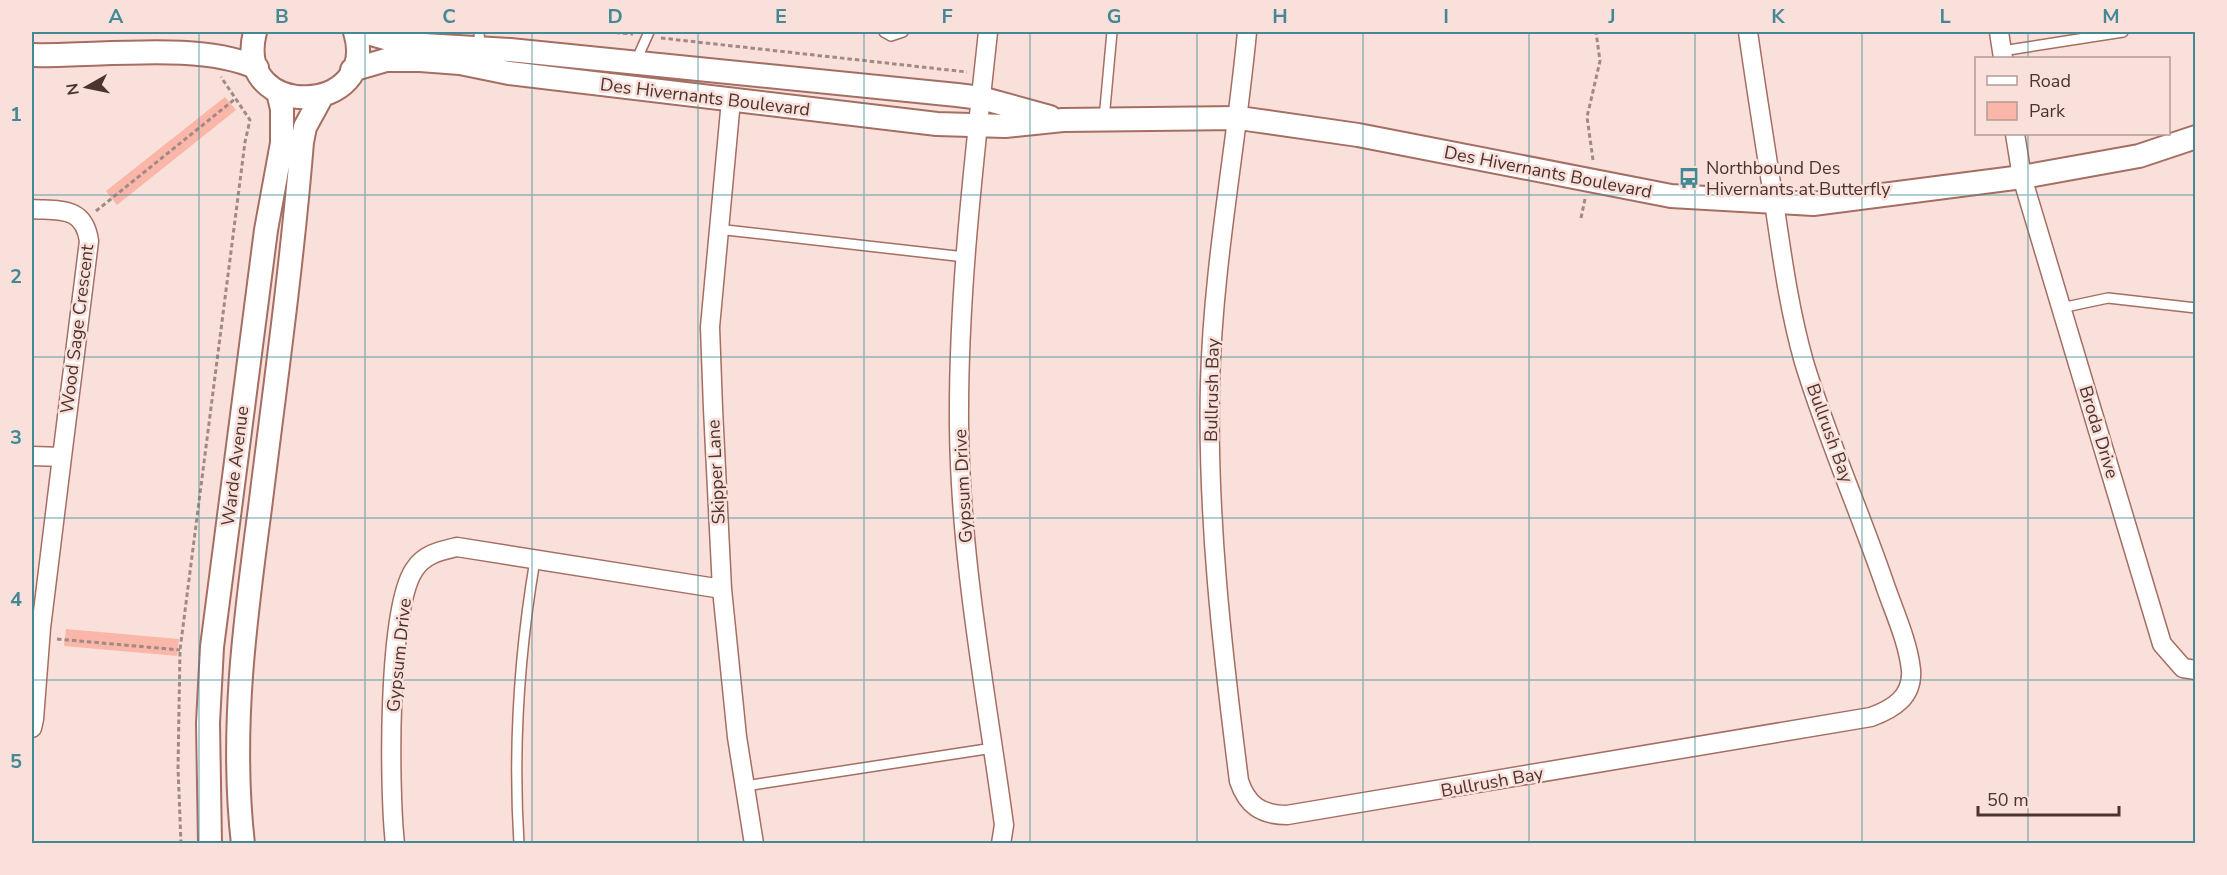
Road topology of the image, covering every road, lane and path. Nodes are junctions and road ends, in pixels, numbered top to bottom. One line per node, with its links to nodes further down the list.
1 (255, 32): 19 (street)
2 (355, 32): 20 (street)
3 (364, 32): 15 (street, Des Hivernants Boulevard)
4 (608, 32): 14 (path)
5 (884, 32): 6 (lane)
6 (903, 32)
7 (988, 32): 21 (street, Gypsum Drive)
8 (1112, 32): 29 (lane)
9 (1247, 32): 28 (street, Bullrush Bay)
10 (1596, 32): 37 (path)
11 (1748, 32): 38 (street, Bullrush Bay)
12 (1999, 32): 16 (street)
13 (2123, 32): 16 (lane)
14 (649, 34): 18 (lane); 21 (path)
15 (480, 40): 18 (street, Des Hivernants Boulevard)
16 (2002, 55)
17 (32, 56): 19 (street)
18 (634, 63): 25 (street, Des Hivernants Boulevard)
19 (257, 68): 23 (street)
20 (352, 70): 24 (street); 27 (street, Des Hivernants Boulevard)
21 (984, 74): 25 (street, Gypsum Drive)
22 (221, 80): 26 (path)
23 (278, 92): 24 (street); 56 (street, Warde Avenue)
24 (322, 96): 57 (street, Warde Avenue)
25 (981, 98): 30 (street, Des Hivernants Boulevard); 31 (street, Gypsum Drive)
26 (235, 99): 40 (path); 50 (path)
27 (731, 100): 31 (street, Des Hivernants Boulevard); 41 (street, Skipper Lane)
28 (1239, 118): 29 (street, Des Hivernants Boulevard); 37 (street, Des Hivernants Boulevard); 38 (street, Bullrush Bay)
29 (1104, 119): 30 (street, Des Hivernants Boulevard)
30 (1063, 120): 31 (street, Des Hivernants Boulevard)
31 (978, 125): 42 (street, Gypsum Drive)
32 (2015, 135): 36 (street, Broda Drive)
33 (2196, 137): 34 (street, Des Hivernants Boulevard)
34 (2139, 156): 35 (street, Des Hivernants Boulevard); 36 (street, Des Hivernants Boulevard)
35 (2196, 157)
36 (2022, 177): 38 (street, Des Hivernants Boulevard); 43 (street, Broda Drive)
37 (1589, 181): 38 (street, Des Hivernants Boulevard)
38 (1774, 203)
39 (32, 210): 40 (street, Wood Sage Crescent)
40 (83, 222): 46 (street, Wood Sage Crescent)
41 (717, 229): 42 (lane); 48 (street, Skipper Lane)
42 (965, 257): 53 (street, Gypsum Drive)
43 (2061, 308): 44 (lane); 51 (street, Broda Drive)
44 (2196, 308)
45 (32, 456): 46 (street)
46 (62, 457): 49 (street, Wood Sage Crescent)
47 (535, 560): 48 (street, Gypsum Drive); 58 (street, Gypsum Drive); 59 (lane)
48 (722, 589): 54 (street, Skipper Lane)
49 (40, 640): 50 (path); 52 (street, Wood Sage Crescent)
50 (180, 650): 55 (path)
51 (2196, 670)
52 (32, 728)
53 (993, 748): 54 (lane); 61 (street, Gypsum Drive)
54 (745, 786): 60 (street, Skipper Lane)
55 (181, 843)
56 (210, 843)
57 (243, 843)
58 (395, 843)
59 (519, 843)
60 (754, 843)
61 (1001, 843)

